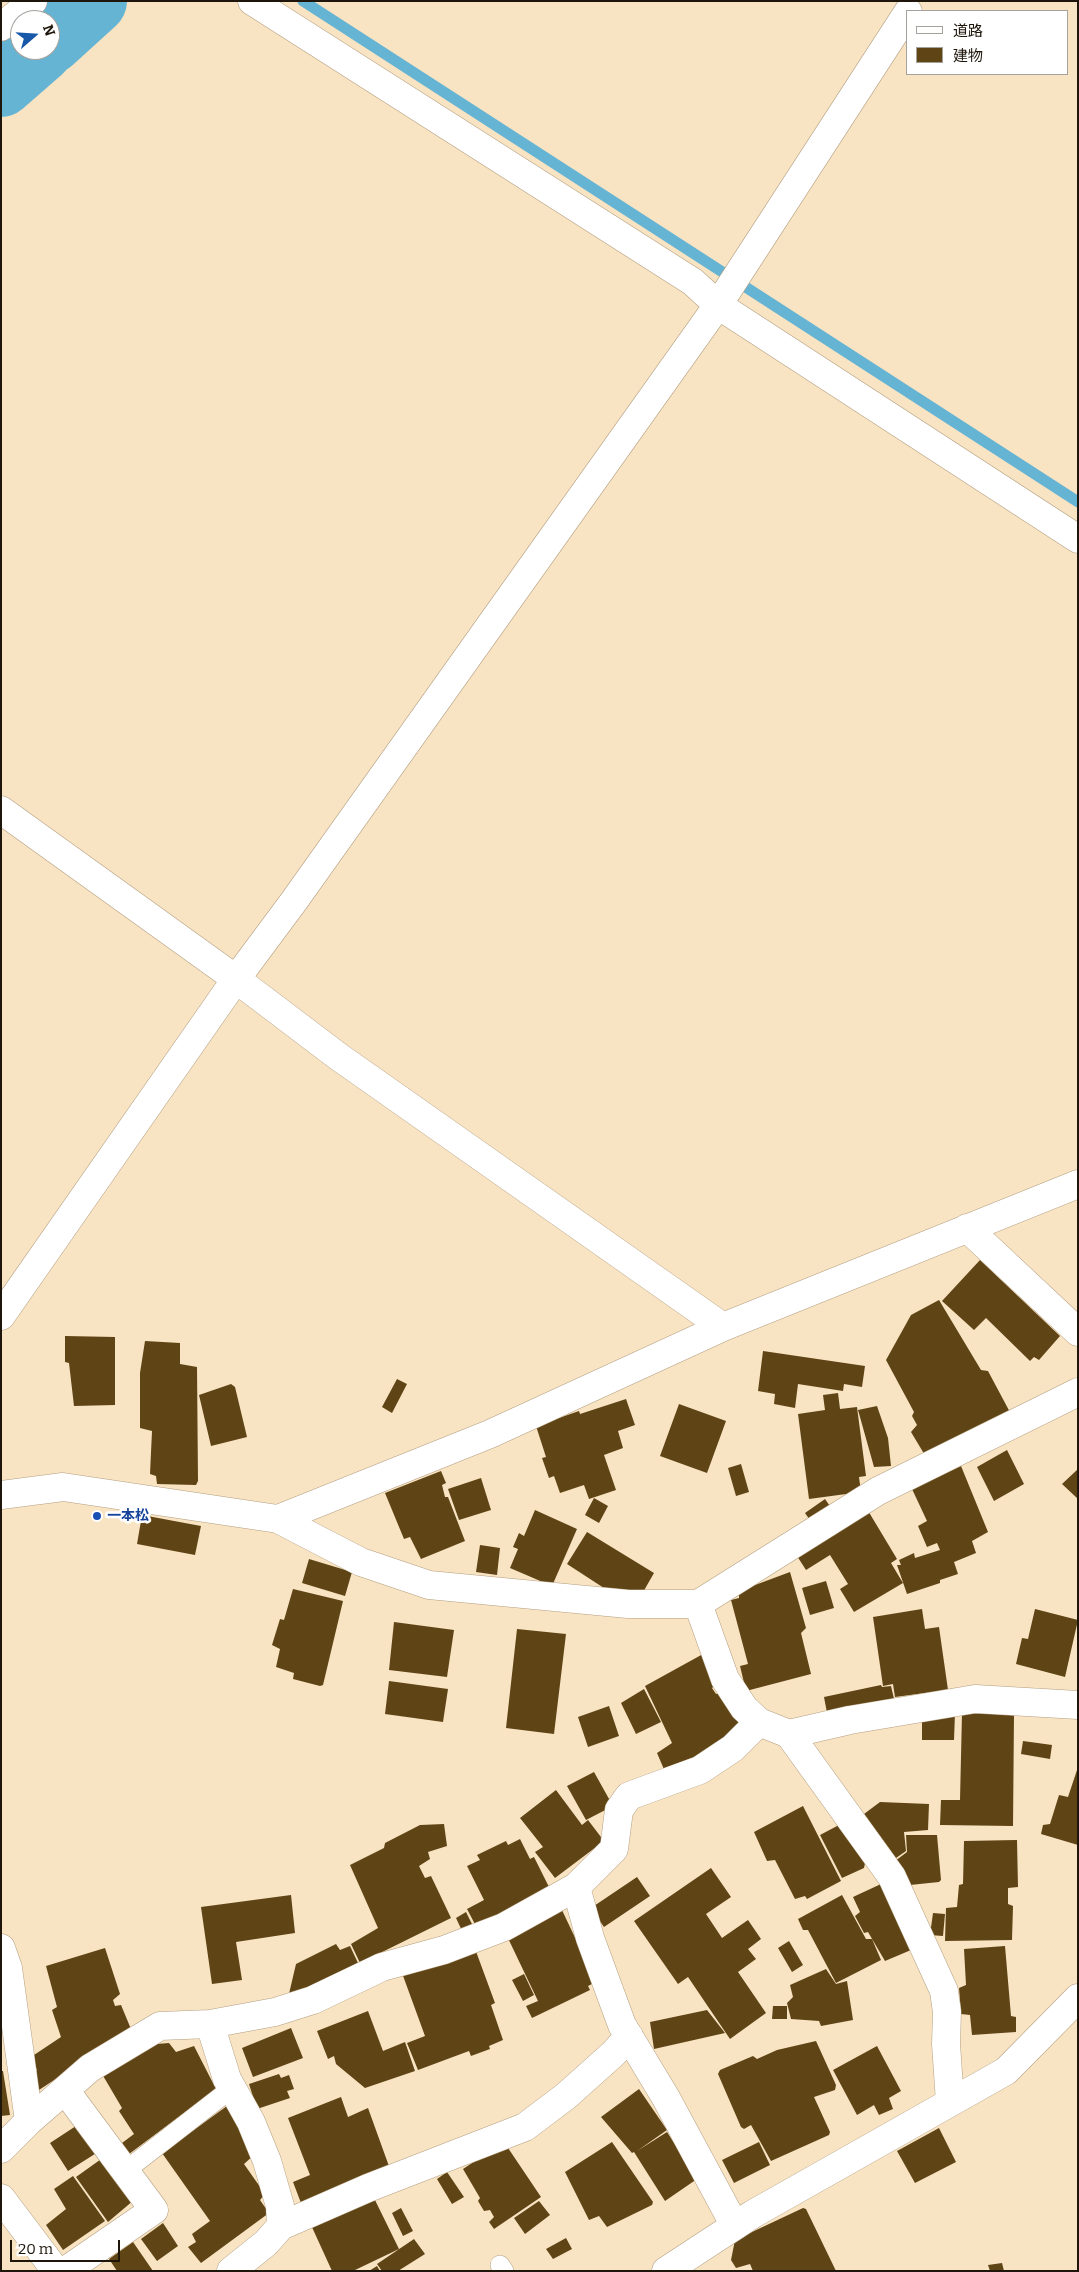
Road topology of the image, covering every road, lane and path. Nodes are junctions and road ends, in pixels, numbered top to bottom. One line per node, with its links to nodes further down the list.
1 (33, 1): 4 (street)
2 (252, 1): 5 (street)
3 (906, 15): 5 (street)
4 (1, 27)
5 (718, 305): 6 (street); 8 (street)
6 (1078, 538)
7 (1, 810): 8 (street)
8 (236, 979): 11 (street); 12 (street)
9 (1078, 1184): 10 (street)
10 (967, 1228): 12 (street); 13 (street)
11 (1, 1316)
12 (723, 1327): 16 (street)
13 (1078, 1332)
14 (1078, 1392): 17 (street)
15 (1, 1495): 16 (street)
16 (278, 1519): 17 (street)
17 (698, 1604): 19 (street)
18 (1078, 1705): 20 (street)
19 (759, 1722): 20 (street); 21 (street)
20 (789, 1734): 28 (street)
21 (576, 1887): 24 (street); 25 (street)
22 (1, 1948): 29 (street)
23 (1078, 1998): 28 (street)
24 (210, 2024): 26 (street); 27 (street)
25 (629, 2036): 33 (street); 34 (street)
26 (232, 2088): 31 (lane); 33 (street)
27 (65, 2090): 29 (street); 31 (street)
28 (950, 2102): 34 (street)
29 (29, 2121): 30 (street)
30 (1, 2149)
31 (125, 2171): 35 (street)
32 (1, 2198): 35 (street)
33 (281, 2226): 36 (street)
34 (735, 2226): 37 (street)
35 (50, 2268)
36 (231, 2271)
37 (666, 2271)

